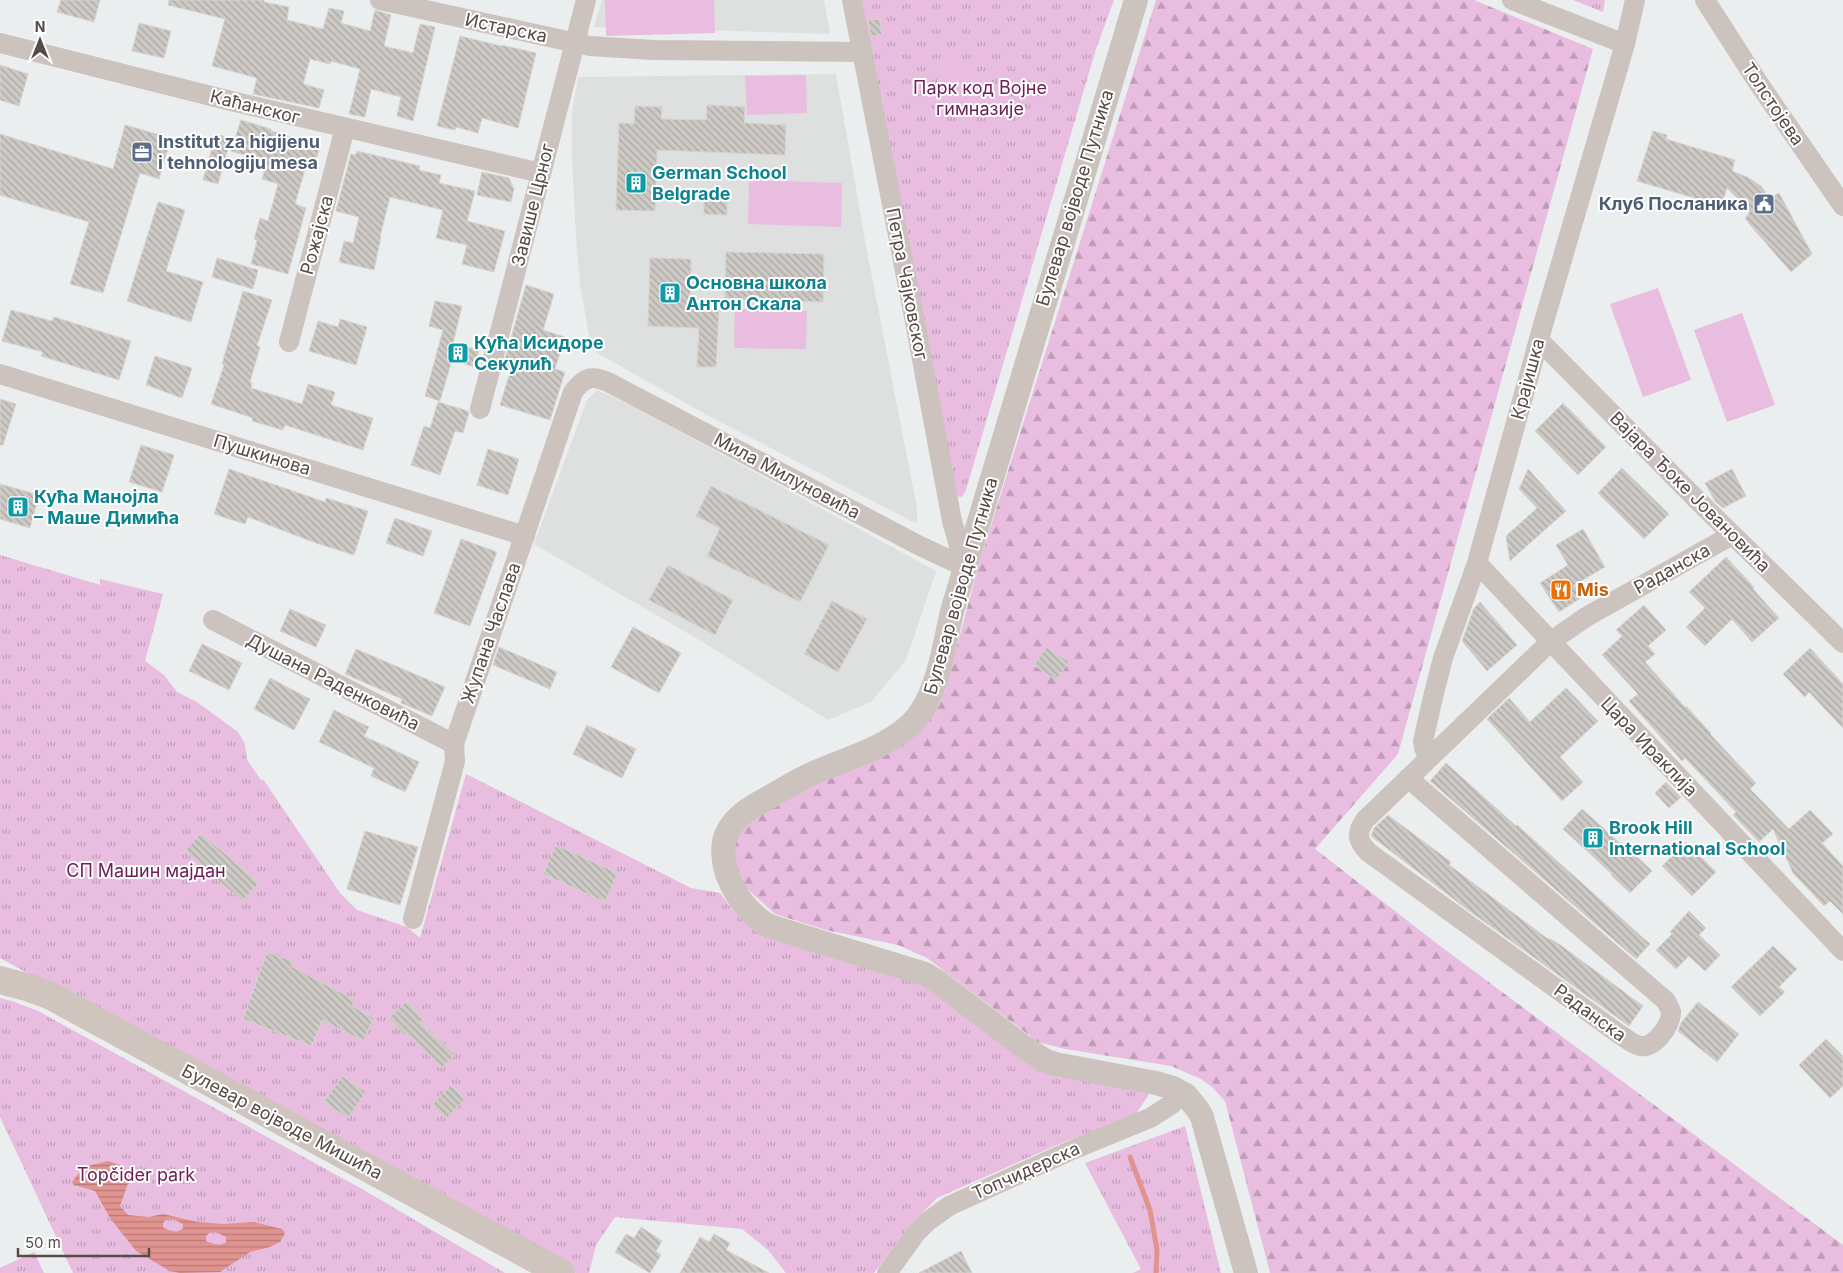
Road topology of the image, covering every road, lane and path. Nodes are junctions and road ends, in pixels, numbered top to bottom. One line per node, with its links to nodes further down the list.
1 (380, 0): 9 (street, Истарска)
2 (586, 0): 9 (street, Завише Црног)
3 (852, 0): 11 (street, Петра Чајковског)
4 (1136, 0): 23 (street, Булевар војводе Путника)
5 (1512, 0): 10 (street)
6 (1635, 0): 10 (street, Крајишка)
7 (1706, 0): 14 (street, Толстојева)
8 (0, 43): 12 (street, Каћанског)
9 (574, 43): 11 (street, Истарска); 13 (street, Завише Црног)
10 (1625, 44): 15 (street, Крајишка)
11 (861, 52): 23 (street, Петра Чајковског)
12 (345, 128): 13 (street, Каћанског); 16 (street, Рожајска)
13 (541, 173): 19 (street, Завише Црног)
14 (1843, 206)
15 (1539, 340): 20 (street, Вајара Ђоке Јовановића); 22 (street, Крајишка)
16 (289, 342)
17 (0, 374): 21 (street, Пушкинова)
18 (610, 382): 21 (street, Жупана Часлава); 23 (street, Мила Милуновића)
19 (480, 409)
20 (1732, 535): 25 (street, Раданска); 26 (street, Вајара Ђоке Јовановића)
21 (524, 536): 27 (street, Жупана Часлава)
22 (1477, 563): 25 (street, Цара Ираклија); 28 (street, Крајишка)
23 (965, 567): 33 (street, Булевар војводе Путника)
24 (213, 620): 27 (street, Душана Раденковића)
25 (1550, 642): 28 (street, Раданска); 31 (street, Цара Ираклија)
26 (1843, 643)
27 (454, 744): 30 (street, Жупана Часлава)
28 (1428, 757): 29 (street, Раданска)
29 (1408, 778): 29 (street, Раданска)
30 (414, 919)
31 (1843, 952)
32 (0, 980): 34 (main road, Булевар војводе Мишића)
33 (1180, 1091): 35 (street, Топчидерска); 36 (street, Булевар војводе Путника)
34 (561, 1273)
35 (888, 1273)
36 (1246, 1273)

